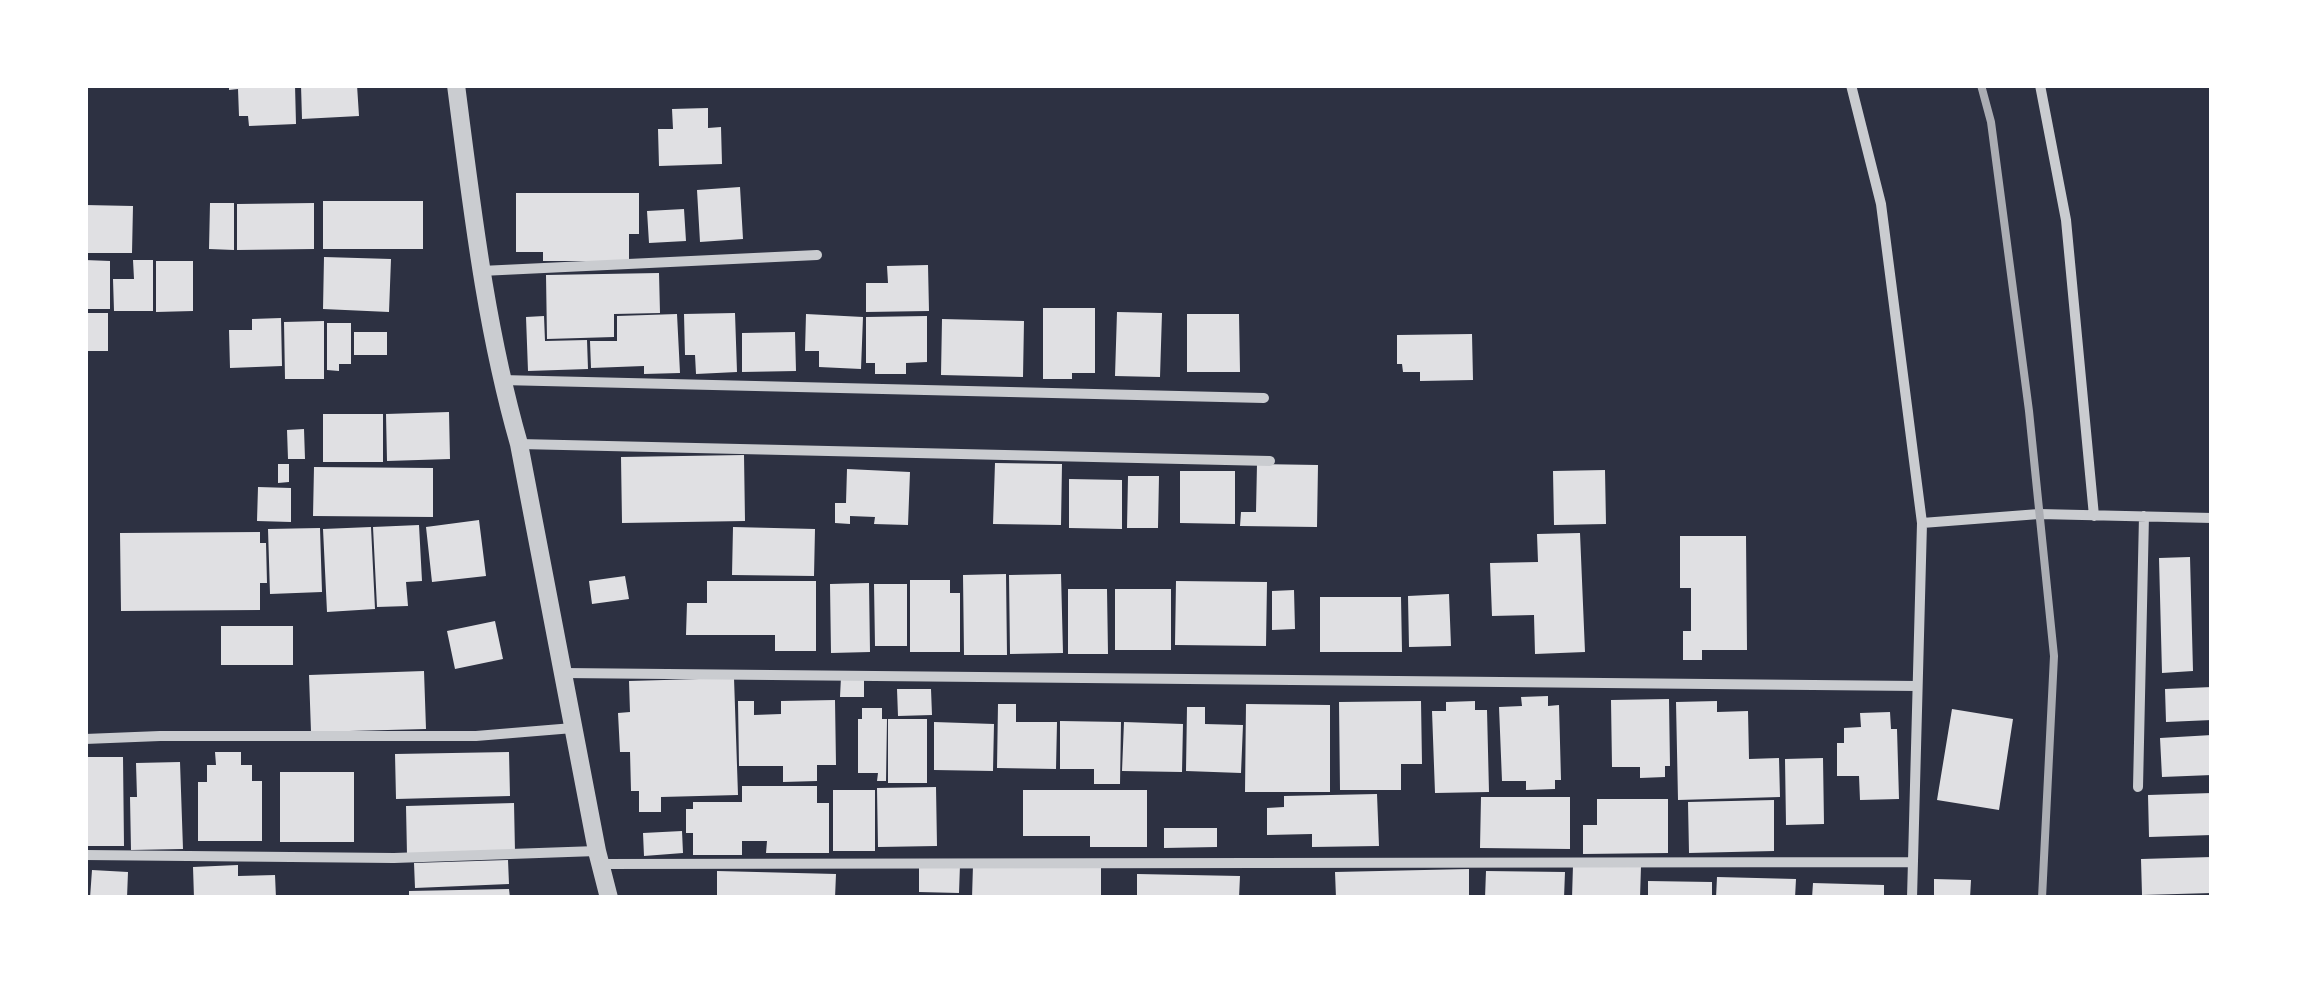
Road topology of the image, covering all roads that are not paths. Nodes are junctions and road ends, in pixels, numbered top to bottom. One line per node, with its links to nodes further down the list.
1 (456, 85): 5 (street)
2 (1851, 85): 13 (street)
3 (2040, 85): 10 (street)
4 (818, 255): 5 (street)
5 (481, 271): 6 (street)
6 (501, 380): 7 (street); 8 (street)
7 (1264, 398)
8 (520, 444): 9 (street); 14 (street)
9 (1270, 460)
10 (2094, 516): 11 (street); 13 (street)
11 (2144, 516): 12 (street); 18 (street)
12 (2212, 518)
13 (1922, 523): 15 (street)
14 (563, 673): 15 (street); 16 (street)
15 (1917, 686): 21 (street)
16 (574, 728): 17 (street); 20 (street)
17 (85, 738)
18 (2138, 787)
19 (85, 855): 20 (street)
20 (599, 858): 21 (street); 22 (street)
21 (1913, 862): 23 (street)
22 (609, 898)
23 (1912, 898)

